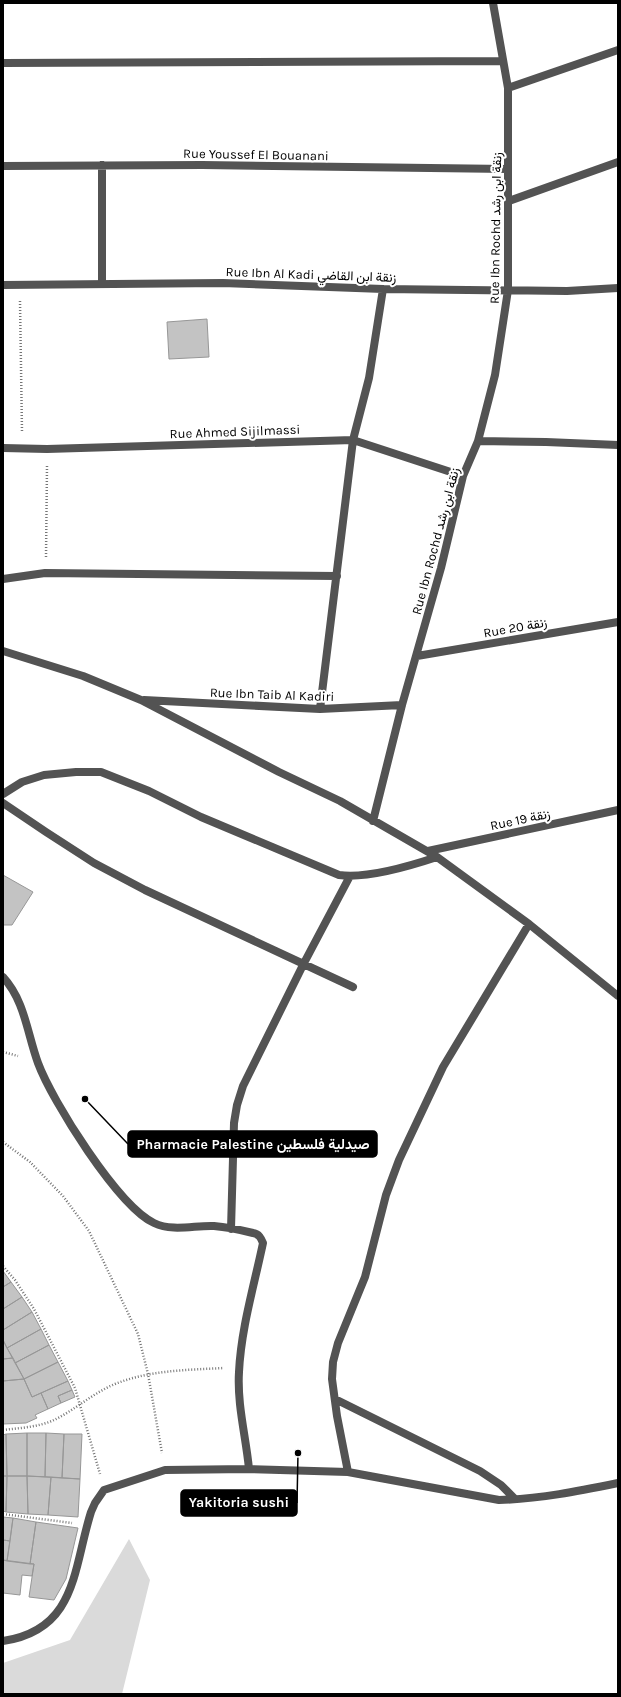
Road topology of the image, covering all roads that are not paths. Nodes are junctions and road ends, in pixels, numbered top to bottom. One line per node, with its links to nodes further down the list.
1 (493, 3): 3 (street, Rue Ibn Rochd زنقة ابن رشد)
2 (618, 50): 5 (street)
3 (503, 61): 4 (street); 5 (street, Rue Ibn Rochd زنقة ابن رشد)
4 (3, 63)
5 (508, 88): 9 (street, Rue Ibn Rochd زنقة ابن رشد)
6 (618, 162): 10 (street)
7 (102, 165): 8 (street, Rue Youssef El Bouanani); 9 (street, Rue Youssef El Bouanani); 11 (street)
8 (3, 166)
9 (508, 169): 10 (street, Rue Ibn Rochd زنقة ابن رشد)
10 (509, 201): 15 (street, Rue Ibn Rochd زنقة ابن رشد)
11 (102, 284): 12 (street, Rue Ibn Al Kadi زنقة ابن القاضي); 14 (street, Rue Ibn Al Kadi زنقة ابن القاضي)
12 (3, 285)
13 (618, 288): 15 (street, Rue Ibn Al Kadi زنقة ابن القاضي)
14 (383, 289): 15 (street, Rue Ibn Al Kadi زنقة ابن القاضي); 16 (street)
15 (508, 290): 17 (street, Rue Ibn Rochd زنقة ابن رشد)
16 (353, 440): 19 (street, Rue Ahmed Sijilmassi); 20 (street, Rue Ahmed Sijilmassi); 21 (street)
17 (478, 442): 18 (street); 20 (street, Rue Ibn Rochd زنقة ابن رشد)
18 (618, 445)
19 (3, 448)
20 (463, 476): 25 (street, Rue Ibn Rochd زنقة ابن رشد)
21 (337, 576): 22 (street); 28 (street)
22 (3, 579)
23 (618, 622): 25 (street, Rue 20 زنقة)
24 (3, 651): 26 (street)
25 (416, 656): 27 (street, Rue Ibn Rochd زنقة ابن رشد)
26 (141, 700): 28 (street, Rue Ibn Taib Al Kadiri); 32 (street)
27 (402, 705): 28 (street, Rue Ibn Taib Al Kadiri); 32 (street, Rue Ibn Rochd زنقة ابن رشد)
28 (320, 709)
29 (3, 794): 35 (street)
30 (3, 803): 37 (street)
31 (618, 810): 33 (street, Rue 19 زنقة)
32 (373, 820): 33 (street)
33 (428, 851): 34 (street)
34 (438, 857): 35 (street); 36 (street)
35 (350, 876): 37 (street)
36 (529, 924): 40 (street); 42 (street)
37 (304, 964): 39 (street); 41 (street)
38 (3, 977): 41 (street)
39 (353, 987)
40 (618, 996)
41 (231, 1230): 43 (street)
42 (335, 1398): 44 (street); 46 (street)
43 (249, 1469): 44 (street); 47 (street)
44 (348, 1472): 46 (street)
45 (618, 1483): 46 (street)
46 (515, 1499)
47 (3, 1641)

